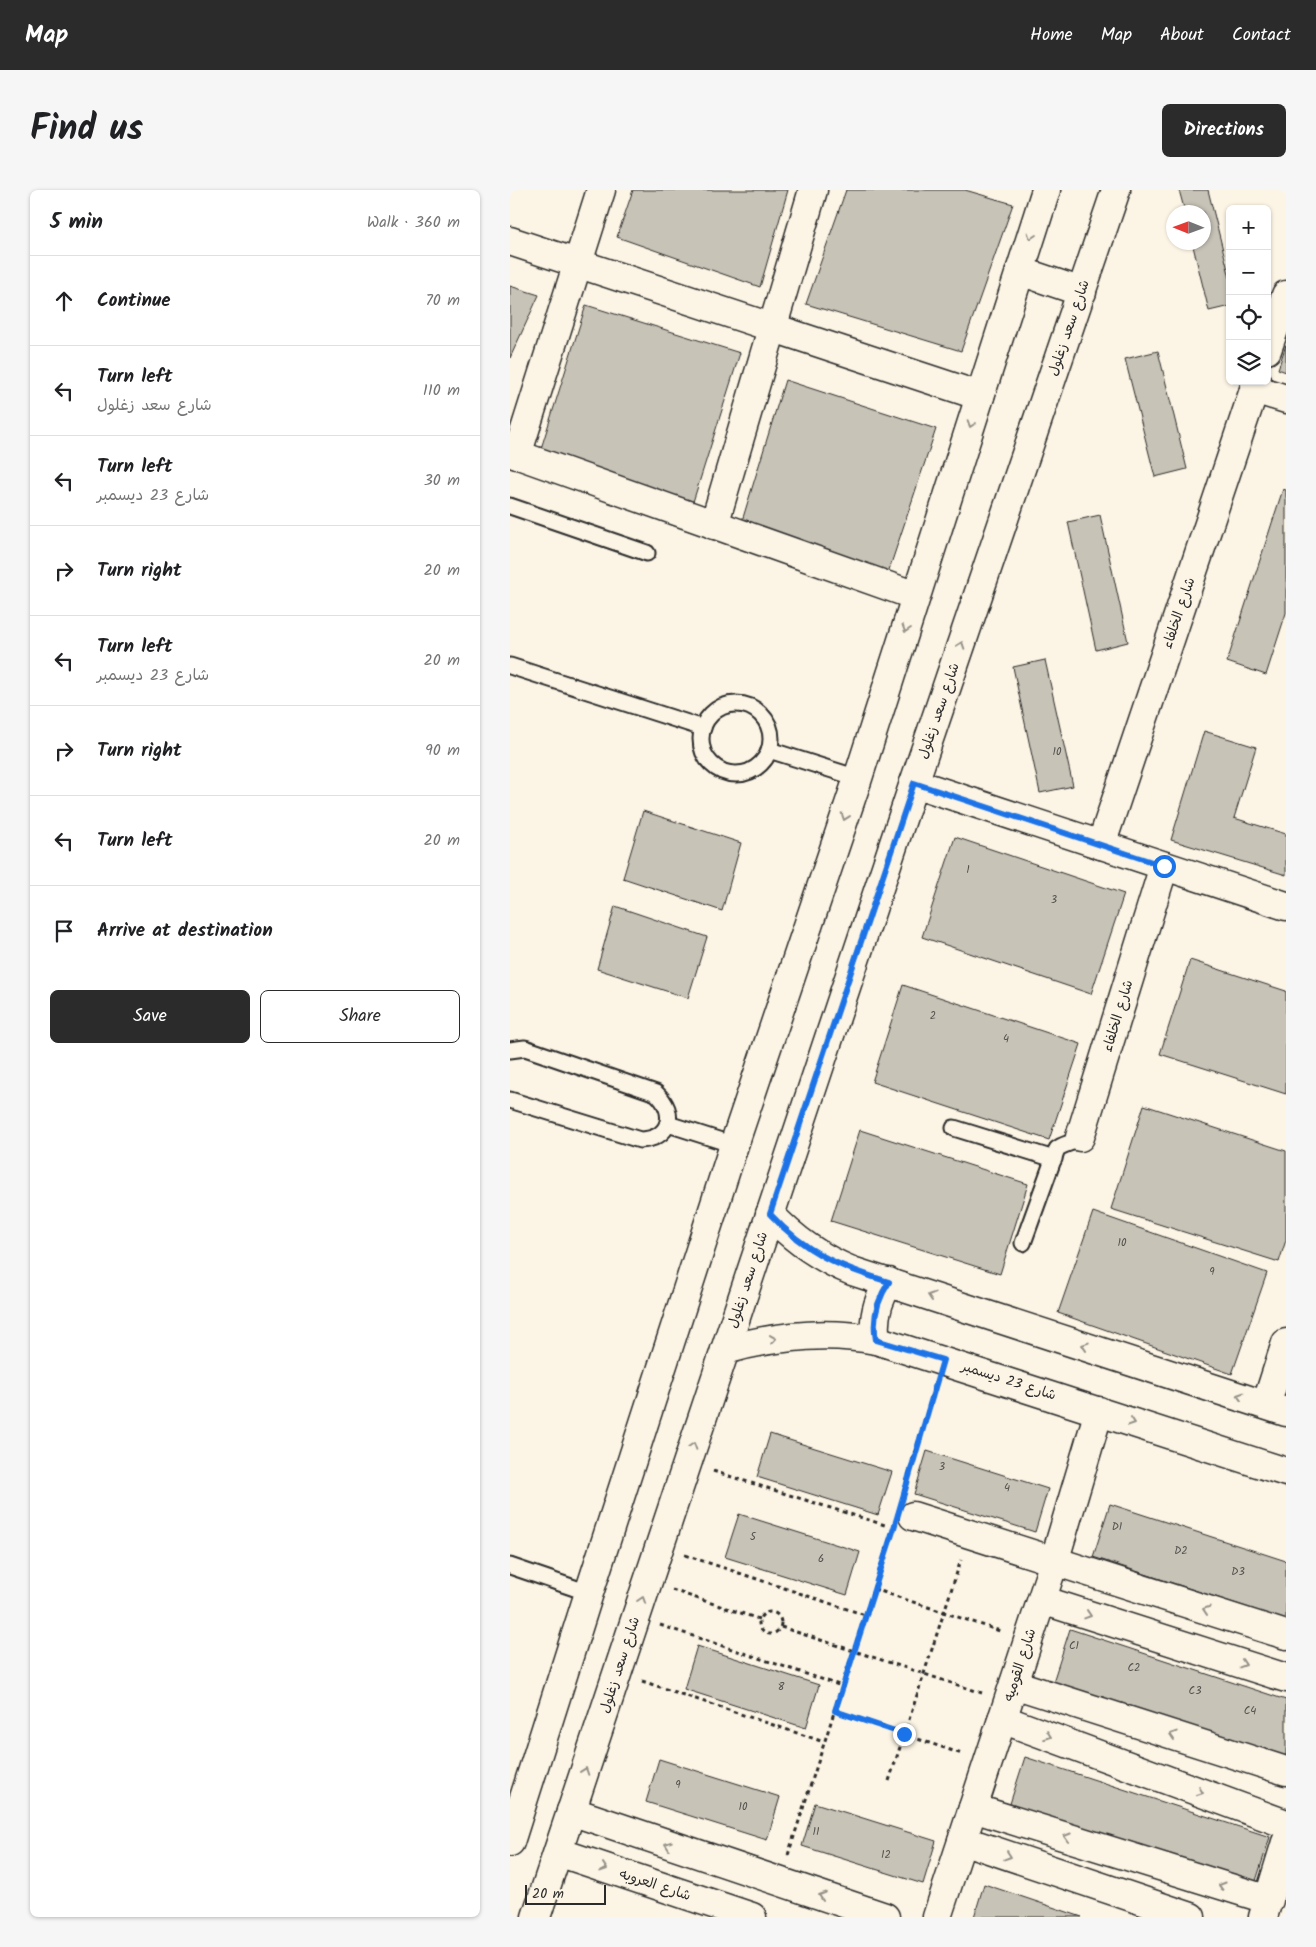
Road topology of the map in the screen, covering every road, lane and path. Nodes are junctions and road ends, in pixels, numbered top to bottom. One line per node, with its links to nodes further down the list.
1 (601, 190): 6 (street)
2 (813, 190): 10 (street)
3 (1046, 190): 7 (street, one-way to 7)
4 (1116, 190): 8 (street, شارع سعد زغلول)
5 (510, 241): 6 (street)
6 (578, 263): 10 (street); 15 (street)
7 (1020, 271): 8 (street); 13 (street)
8 (1082, 292): 24 (street, شارع سعد زغلول, one-way to 8)
9 (1286, 295): 11 (street)
10 (772, 327): 13 (street); 17 (street)
11 (1270, 340)
12 (1255, 385): 14 (street); 25 (street, شارع الخلفاء)
13 (980, 396): 19 (street, one-way to 19)
14 (1286, 399)
15 (513, 453): 17 (street)
16 (510, 506): 18 (lane)
17 (714, 525): 19 (street)
18 (647, 553)
19 (916, 596): 23 (street, one-way to 23)
20 (510, 666): 21 (lane)
21 (702, 728): 22 (lane); 22 (lane)
22 (769, 750): 23 (lane)
23 (858, 778): 33 (street, one-way to 33)
24 (914, 783): 25 (street); 35 (street, شارع سعد زغلول)
25 (1100, 845): 26 (street)
26 (1164, 866): 27 (street); 32 (street, شارع الخلفاء)
27 (1286, 906)
28 (510, 1050): 30 (lane)
29 (510, 1100): 30 (lane)
30 (668, 1124): 33 (lane)
31 (954, 1128): 34 (lane)
32 (1080, 1137): 34 (lane)
33 (734, 1145): 53 (street)
34 (1054, 1159): 36 (lane)
35 (770, 1214): 37 (street); 40 (street, شارع سعد زغلول)
36 (1023, 1243)
37 (889, 1282): 38 (street); 42 (street, one-way to 37)
38 (876, 1340): 40 (street, شارع 23 ديسمبر, one-way to 38); 41 (street, شارع 23 ديسمبر)
39 (1286, 1343): 42 (street)
40 (725, 1350): 44 (street, شارع سعد زغلول, one-way to 40)
41 (943, 1360): 43 (street, شارع 23 ديسمبر); 46 (path)
42 (1276, 1408)
43 (1099, 1411): 45 (street, شارع 23 ديسمبر, one-way to 45); 49 (street, شارع القوميه)
44 (687, 1463): 48 (street, شارع سعد زغلول); 52 (path)
45 (1286, 1472)
46 (908, 1504): 47 (street)
47 (969, 1534): 49 (street); 55 (path)
48 (660, 1547): 51 (street, شارع سعد زغلول); 56 (path)
49 (1054, 1562): 54 (street, شارع القوميه); 60 (street, one-way to 49)
50 (510, 1566): 53 (lane)
51 (648, 1582): 57 (street, شارع سعد زغلول, one-way to 51); 58 (path)
52 (874, 1588): 55 (path); 56 (path)
53 (588, 1593): 78 (street)
54 (1042, 1600): 61 (street, شارع القوميه); 65 (street, one-way to 65)
55 (944, 1612): 61 (path); 64 (path)
56 (865, 1615): 62 (path)
57 (636, 1617): 63 (street, شارع سعد زغلول); 66 (path)
58 (759, 1619): 59 (path); 59 (path)
59 (781, 1627): 62 (path)
60 (1286, 1635)
61 (1028, 1640): 67 (street, شارع القوميه)
62 (854, 1651): 64 (path); 66 (path)
63 (618, 1673): 70 (path); 75 (street, شارع سعد زغلول, one-way to 63)
64 (923, 1674): 67 (path); 69 (path)
65 (1286, 1678)
66 (842, 1686): 68 (path)
67 (1008, 1701): 71 (street, شارع القوميه); 72 (street, one-way to 67); 76 (street, one-way to 76)
68 (835, 1711): 69 (path); 70 (path)
69 (904, 1734): 71 (path); 73 (path)
70 (824, 1742): 81 (path)
71 (988, 1763): 74 (street, شارع القوميه)
72 (1286, 1771)
73 (889, 1781)
74 (973, 1808): 77 (street, شارع القوميه); 82 (street, one-way to 74)
75 (571, 1811): 80 (street, شارع سعد زغلول); 81 (street, one-way to 75)
76 (1286, 1824)
77 (962, 1840): 86 (street, شارع القوميه); 87 (street, one-way to 87)
78 (510, 1842)
79 (1286, 1842): 82 (street)
80 (558, 1852): 83 (street, شارع سعد زغلول); 84 (street, شارع العروبه, one-way to 84)
81 (779, 1882): 85 (street, one-way to 81)
82 (1266, 1909)
83 (536, 1917)
84 (752, 1917)
85 (885, 1917)
86 (937, 1917)
87 (1191, 1917)

